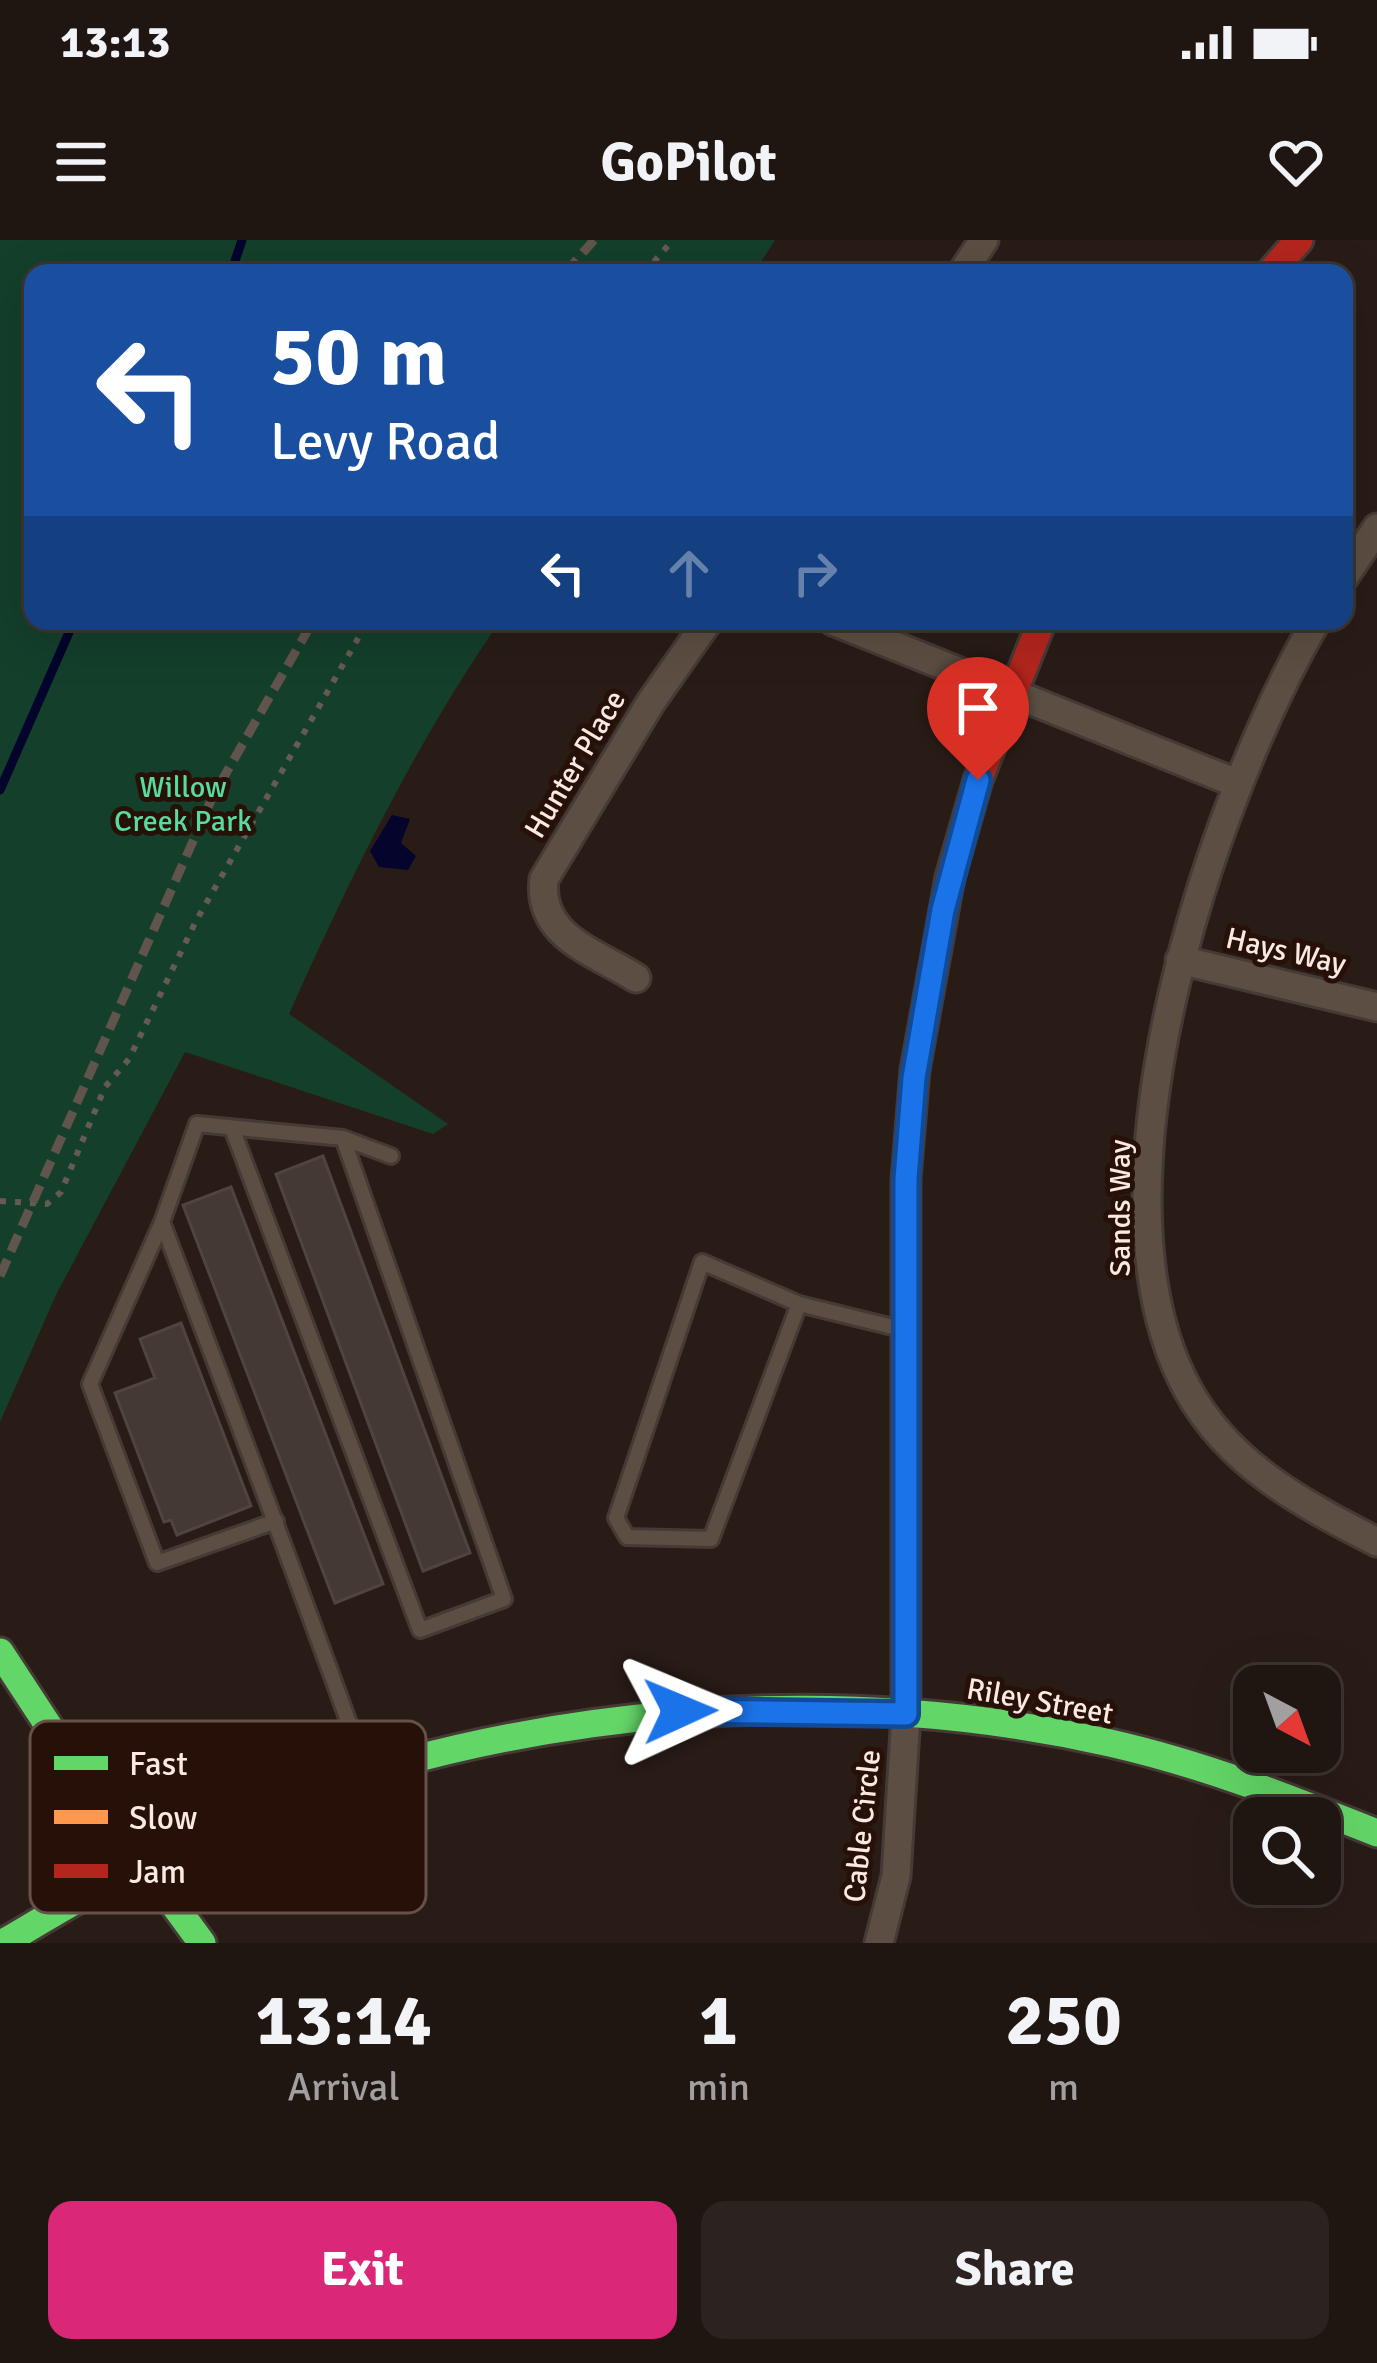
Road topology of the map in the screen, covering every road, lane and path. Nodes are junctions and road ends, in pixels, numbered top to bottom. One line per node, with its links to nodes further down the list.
1 (674, 240): 3 (path)
2 (1299, 240): 4 (main road)
3 (652, 264)
4 (1278, 264)
5 (1377, 528): 6 (street)
6 (1353, 564)
7 (363, 630): 20 (path)
8 (702, 630): 15 (street, Hunter Place)
9 (855, 630): 12 (street)
10 (1038, 630): 12 (main road)
11 (1312, 630): 13 (street, Sands Way)
12 (1010, 692): 13 (street); 23 (main road)
13 (1237, 783): 14 (street, Sands Way)
14 (1180, 960): 16 (street, Hays Way); 25 (street, Sands Way)
15 (636, 978)
16 (1377, 1007)
17 (232, 1128): 18 (lane); 18 (lane); 21 (lane)
18 (343, 1138): 19 (lane)
19 (391, 1156)
20 (0, 1201)
21 (162, 1222): 24 (lane); 24 (lane)
22 (799, 1304): 22 (lane); 23 (lane)
23 (906, 1331): 27 (main road)
24 (276, 1521): 29 (lane)
25 (1377, 1542)
26 (0, 1652): 28 (main road)
27 (906, 1714): 30 (main road, Riley Street); 31 (main road, Riley Street); 36 (street, Cable Circle)
28 (47, 1721)
29 (349, 1721)
30 (426, 1758)
31 (1377, 1832)
32 (59, 1913): 34 (main road, Riley Street)
33 (180, 1913): 35 (main road)
34 (3, 1943)
35 (202, 1943)
36 (879, 1943)

